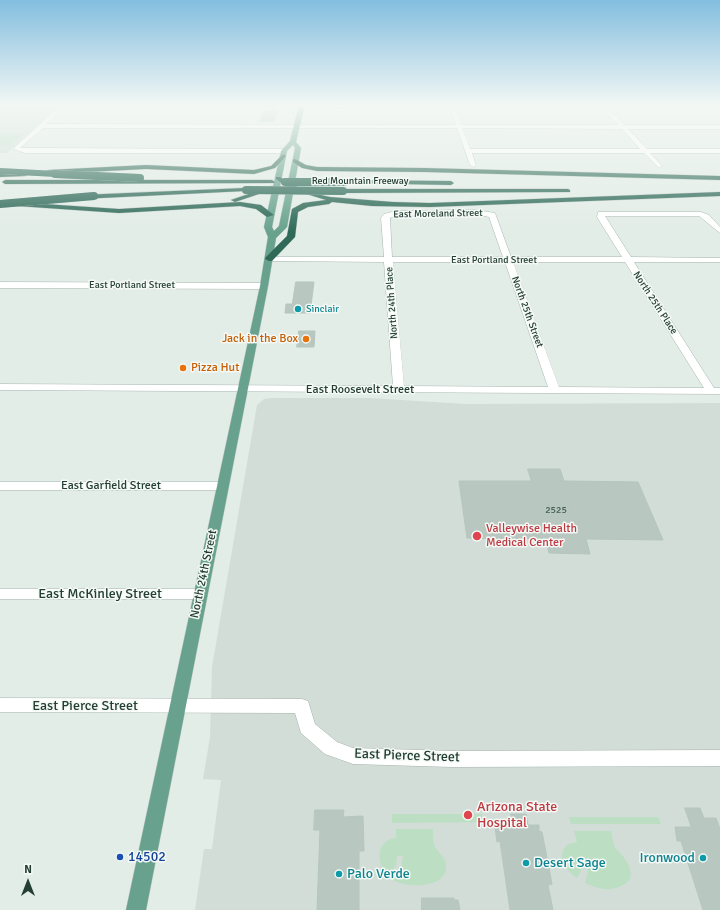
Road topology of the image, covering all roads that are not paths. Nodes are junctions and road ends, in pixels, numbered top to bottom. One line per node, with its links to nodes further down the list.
1 (18, 147): 9 (street)
2 (287, 147): 9 (main road)
3 (298, 147): 10 (main road, North 24th Street)
4 (467, 147): 6 (street)
5 (642, 147): 7 (street)
6 (468, 151): 7 (street); 11 (street)
7 (645, 151): 8 (street); 12 (street)
8 (720, 151)
9 (284, 154): 15 (highway); 22 (main road, North 24th Street)
10 (295, 162): 13 (highway); 22 (main road, North 24th Street)
11 (473, 165)
12 (659, 166)
13 (397, 170): 17 (highway); 22 (highway)
14 (0, 171): 21 (highway, bridge)
15 (228, 172): 16 (highway); 22 (highway)
16 (0, 175)
17 (720, 178)
18 (462, 182): 24 (highway)
19 (600, 182): 20 (highway)
20 (720, 182)
21 (247, 184): 22 (highway, Red Mountain Freeway); 23 (highway); 23 (highway, Red Mountain Freeway); 24 (highway, Red Mountain Freeway, bridge); 29 (highway, bridge)
22 (283, 184): 24 (highway, Red Mountain Freeway, bridge); 30 (highway); 31 (highway); 33 (main road, North 24th Street); 36 (main road, North 24th Street)
23 (0, 186)
24 (344, 186): 25 (highway, Red Mountain Freeway)
25 (576, 191)
26 (592, 191): 27 (highway)
27 (720, 191)
28 (720, 194): 30 (highway)
29 (0, 203): 31 (highway)
30 (393, 204): 37 (highway)
31 (174, 208): 33 (highway)
32 (489, 213): 34 (street, East Moreland Street); 39 (street, North 25th Street)
33 (270, 215): 36 (main road, North 24th Street)
34 (387, 216): 38 (street, North 24th Place)
35 (720, 232): 40 (street, North 25th Place)
36 (272, 237): 37 (main road, North 24th Street)
37 (269, 259): 38 (street, East Portland Street); 43 (main road, North 24th Street)
38 (389, 260): 39 (street, East Portland Street); 46 (street, North 24th Place)
39 (508, 260): 40 (street, East Portland Street); 47 (street, North 25th Street)
40 (627, 260): 41 (street, East Portland Street); 48 (street, North 25th Place)
41 (720, 260)
42 (0, 285): 43 (street, East Portland Street)
43 (264, 286): 45 (main road, North 24th Street)
44 (0, 387): 45 (street, East Roosevelt Street)
45 (243, 389): 46 (street, East Roosevelt Street); 50 (main road, North 24th Street)
46 (399, 390): 47 (street, East Roosevelt Street)
47 (555, 391): 48 (street, East Roosevelt Street)
48 (716, 391)
49 (0, 486): 50 (street, East Garfield Street)
50 (222, 486): 52 (main road, North 24th Street)
51 (0, 594): 52 (street, East McKinley Street)
52 (200, 594): 54 (main road, North 24th Street)
53 (0, 705): 54 (street, East Pierce Street)
54 (177, 706): 55 (street, East Pierce Street); 56 (main road, North 24th Street)
55 (720, 758)
56 (136, 910)

